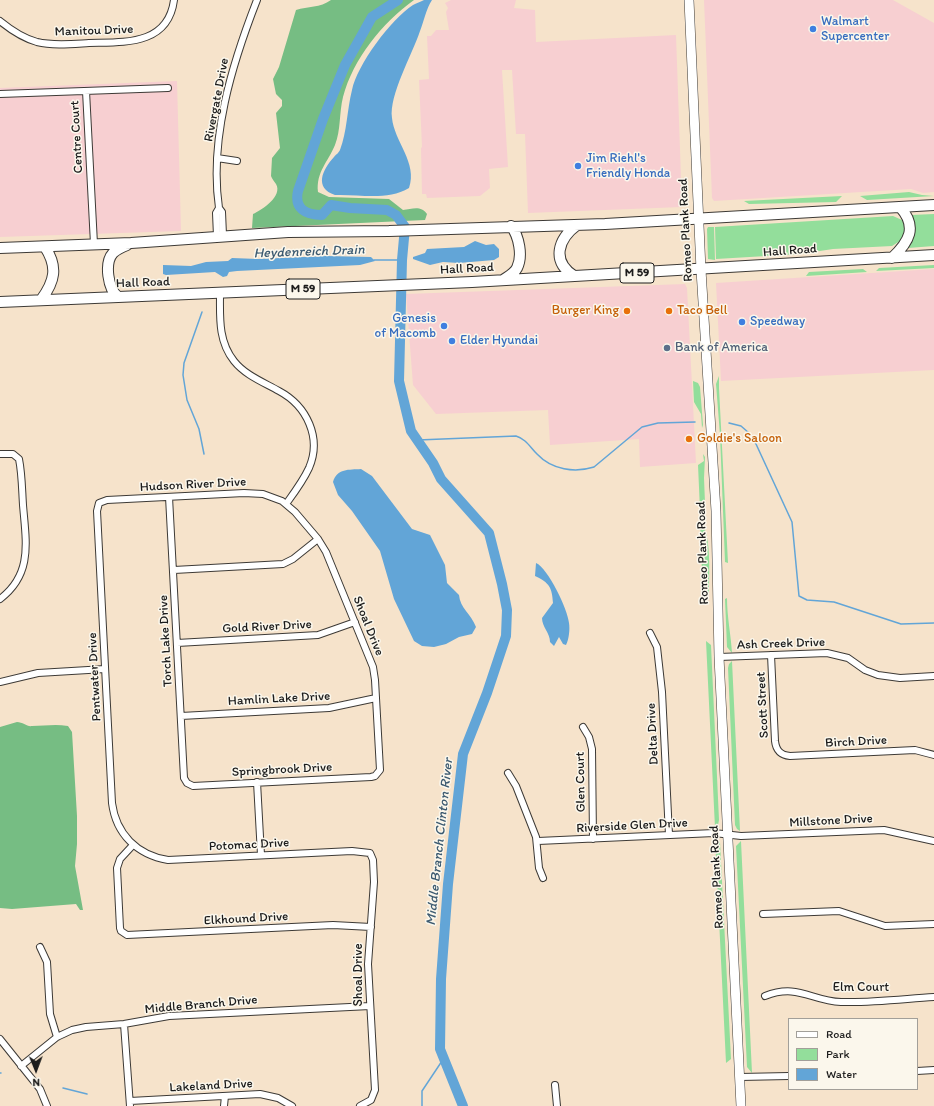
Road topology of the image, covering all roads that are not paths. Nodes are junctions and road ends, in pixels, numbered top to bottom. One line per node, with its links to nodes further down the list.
1 (174, 0): 4 (street, Manitou Drive)
2 (257, 0): 8 (street, Rivergate Drive)
3 (689, 0): 12 (main road, Romeo Plank Road)
4 (0, 21)
5 (168, 88): 6 (street)
6 (86, 91): 7 (street, Centre Court); 17 (street, Centre Court)
7 (0, 94)
8 (217, 158): 9 (street); 15 (street, Rivergate Drive)
9 (236, 161)
10 (934, 205): 11 (highway)
11 (900, 207): 12 (highway); 21 (highway)
12 (699, 219): 13 (highway); 22 (main road, Romeo Plank Road)
13 (577, 225): 14 (highway); 23 (highway)
14 (511, 226): 15 (highway); 24 (highway)
15 (220, 236): 16 (highway)
16 (131, 243): 17 (highway); 26 (highway)
17 (94, 244): 18 (highway)
18 (45, 247): 19 (highway); 27 (highway)
19 (0, 248)
20 (934, 255): 21 (highway, Hall Road / M 59)
21 (892, 258): 22 (highway, Hall Road / M 59)
22 (701, 270): 23 (highway, Hall Road / M 59); 40 (main road, Romeo Plank Road)
23 (574, 276): 24 (highway, Hall Road / M 59)
24 (503, 280): 25 (highway, Hall Road / M 59)
25 (220, 293): 26 (highway, Hall Road / M 59); 32 (street)
26 (118, 297): 27 (highway, Hall Road / M 59)
27 (41, 300): 28 (highway, Hall Road / M 59)
28 (0, 302)
29 (0, 454): 35 (street)
30 (169, 497): 31 (street, Hudson River Drive); 32 (street, Hudson River Drive); 34 (street, Torch Lake Drive)
31 (99, 503): 41 (street, Pentwater Drive)
32 (286, 504): 33 (street, Shoal Drive)
33 (318, 539): 34 (street); 36 (street, Shoal Drive)
34 (174, 570): 38 (street, Torch Lake Drive)
35 (0, 599)
36 (355, 622): 38 (street, Gold River Drive); 44 (street, Shoal Drive)
37 (650, 633): 54 (street, Delta Drive)
38 (178, 643): 45 (street, Torch Lake Drive)
39 (772, 655): 40 (street, Ash Creek Drive); 42 (street, Ash Creek Drive); 47 (street, Scott Street)
40 (719, 658): 53 (main road, Romeo Plank Road)
41 (105, 669): 43 (street); 58 (street, Pentwater Drive)
42 (934, 676)
43 (0, 682)
44 (376, 698): 45 (street, Hamlin Lake Drive); 50 (street, Shoal Drive)
45 (181, 716): 52 (street, Torch Lake Drive)
46 (583, 727): 55 (street, Glen Court)
47 (780, 752): 48 (street, Birch Drive)
48 (934, 755)
49 (508, 773): 56 (street)
50 (378, 774): 51 (street, Springbrook Drive)
51 (257, 782): 52 (street, Springbrook Drive); 60 (street)
52 (187, 783)
53 (727, 834): 54 (street, Riverside Glen Drive); 57 (street, Millstone Drive); 76 (main road, Romeo Plank Road)
54 (669, 835): 55 (street, Riverside Glen Drive)
55 (593, 839): 56 (street, Riverside Glen Drive)
56 (538, 841): 61 (street)
57 (934, 841)
58 (133, 845): 60 (street, Potomac Drive); 64 (street, Elkhound Drive)
59 (370, 853): 60 (street, Potomac Drive); 64 (street, Shoal Drive)
60 (261, 855)
61 (542, 878)
62 (763, 914): 63 (street)
63 (934, 924)
64 (371, 927): 68 (street, Shoal Drive)
65 (40, 947): 70 (street)
66 (765, 996): 67 (street, Elm Court)
67 (934, 997)
68 (370, 1006): 69 (street, Middle Branch Drive); 83 (street, Shoal Drive)
69 (124, 1024): 70 (street, Middle Branch Drive); 79 (street)
70 (57, 1037): 72 (street, Middle Branch Drive)
71 (0, 1039): 72 (street)
72 (21, 1066): 80 (street)
73 (934, 1070): 74 (street)
74 (918, 1071)
75 (788, 1076): 76 (street)
76 (740, 1077): 85 (main road, Romeo Plank Road)
77 (555, 1085): 84 (street)
78 (224, 1096): 79 (street, Lakeland Drive); 81 (street); 82 (street, Lakeland Drive)
79 (130, 1103)
80 (47, 1106)
81 (224, 1106)
82 (292, 1106)
83 (360, 1106)
84 (557, 1106)
85 (741, 1106)

